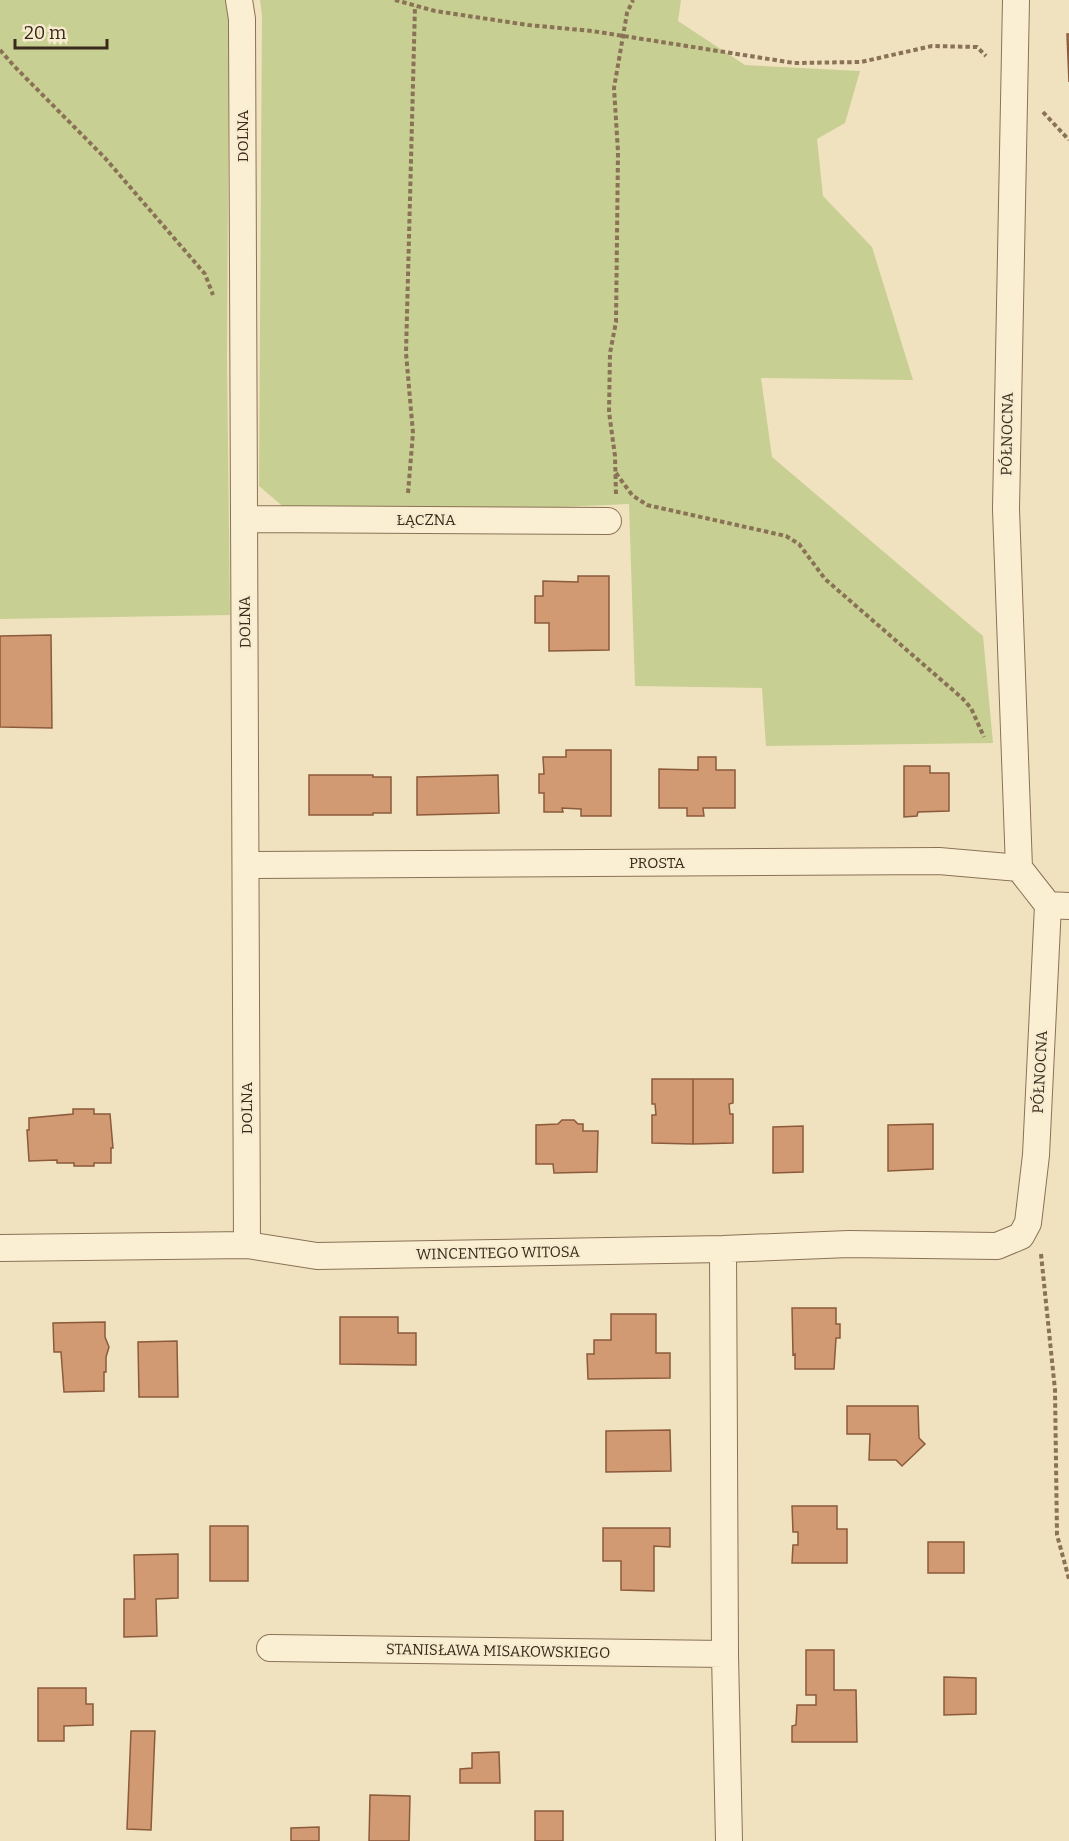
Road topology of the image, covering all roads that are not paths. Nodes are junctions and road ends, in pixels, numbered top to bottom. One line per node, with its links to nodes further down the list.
1 (239, 0): 3 (street, DOLNA)
2 (1016, 0): 6 (street, PÓŁNOCNA)
3 (244, 519): 4 (street, ŁĄCZNA); 5 (street, DOLNA)
4 (608, 521)
5 (248, 865): 6 (street, PROSTA); 8 (street, DOLNA)
6 (1019, 868): 7 (street)
7 (1058, 906): 9 (street, PÓŁNOCNA)
8 (247, 1245): 10 (street, WINCENTEGO WITOSA); 11 (street, WINCENTEGO WITOSA)
9 (997, 1246): 11 (street, WINCENTEGO WITOSA)
10 (0, 1248)
11 (723, 1249): 13 (street)
12 (270, 1648): 13 (street, STANISŁAWA MISAKOWSKIEGO)
13 (725, 1654): 14 (street)
14 (729, 1841)

